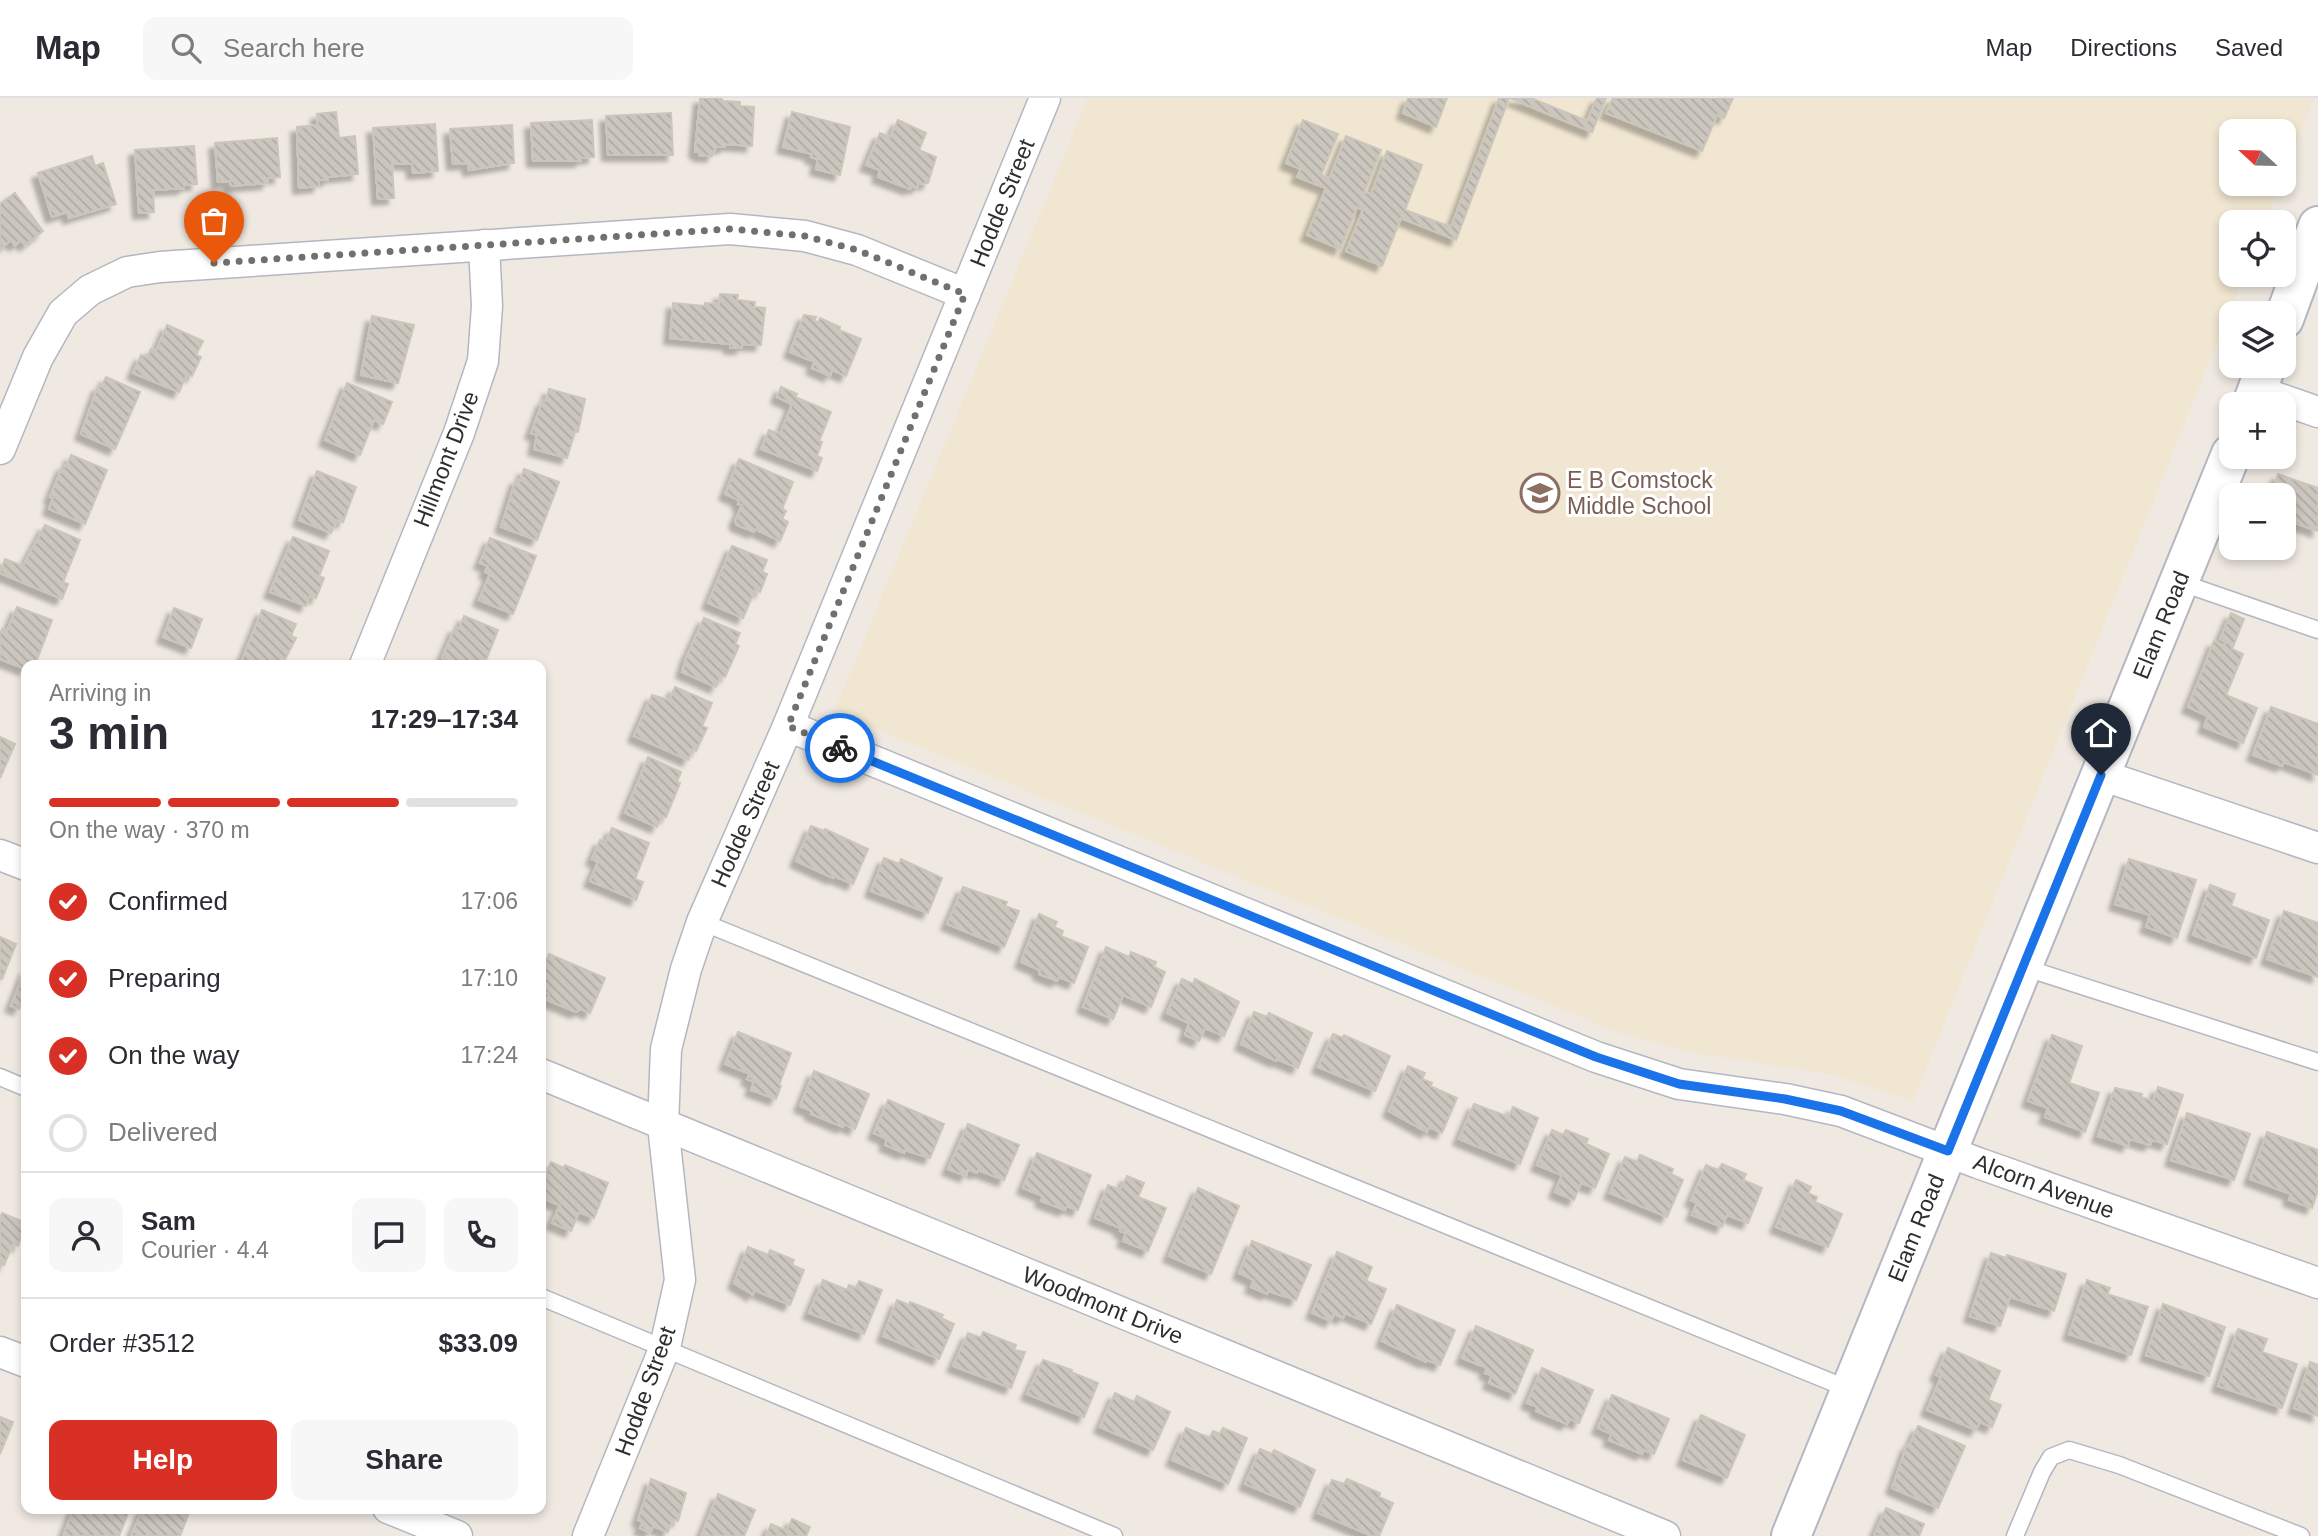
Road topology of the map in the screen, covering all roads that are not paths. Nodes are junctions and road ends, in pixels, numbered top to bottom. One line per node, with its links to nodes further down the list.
1 (1045, 98): 4 (street, Hodde Street)
2 (2318, 226): 5 (street)
3 (484, 245): 4 (street); 8 (street); 12 (street, Hillmont Drive)
4 (965, 294): 13 (street, Hodde Street)
5 (2291, 301)
6 (2258, 387): 7 (street)
7 (2318, 412)
8 (0, 449)
9 (2225, 469): 10 (street, Elam Road)
10 (2179, 582): 11 (lane); 14 (street, Elam Road)
11 (2318, 630)
12 (367, 660)
13 (788, 726): 18 (street, Hodde Street); 25 (street, Alcorn Avenue)
14 (2101, 775): 15 (street); 19 (street, Elam Road)
15 (2318, 848)
16 (0, 855): 17 (street)
17 (21, 863)
18 (702, 922): 24 (street, Hodde Street); 31 (lane)
19 (2023, 967): 20 (lane); 25 (street, Elam Road)
20 (2318, 1062)
21 (546, 1076): 24 (street, Woodmont Drive)
22 (0, 1077): 23 (lane)
23 (21, 1086)
24 (663, 1125): 28 (street, Hodde Street); 36 (street, Woodmont Drive)
25 (1948, 1151): 26 (street, Alcorn Avenue); 31 (street, Elam Road)
26 (2318, 1283)
27 (546, 1299): 28 (lane)
28 (665, 1347): 34 (street, Hodde Street); 35 (lane)
29 (0, 1352): 30 (street)
30 (21, 1360)
31 (1851, 1390): 37 (street, Elam Road)
32 (403, 1514): 33 (street)
33 (457, 1536)
34 (588, 1536)
35 (1114, 1536)
36 (1665, 1536)
37 (1791, 1536)
38 (2015, 1536): 39 (lane)
39 (2301, 1536)

